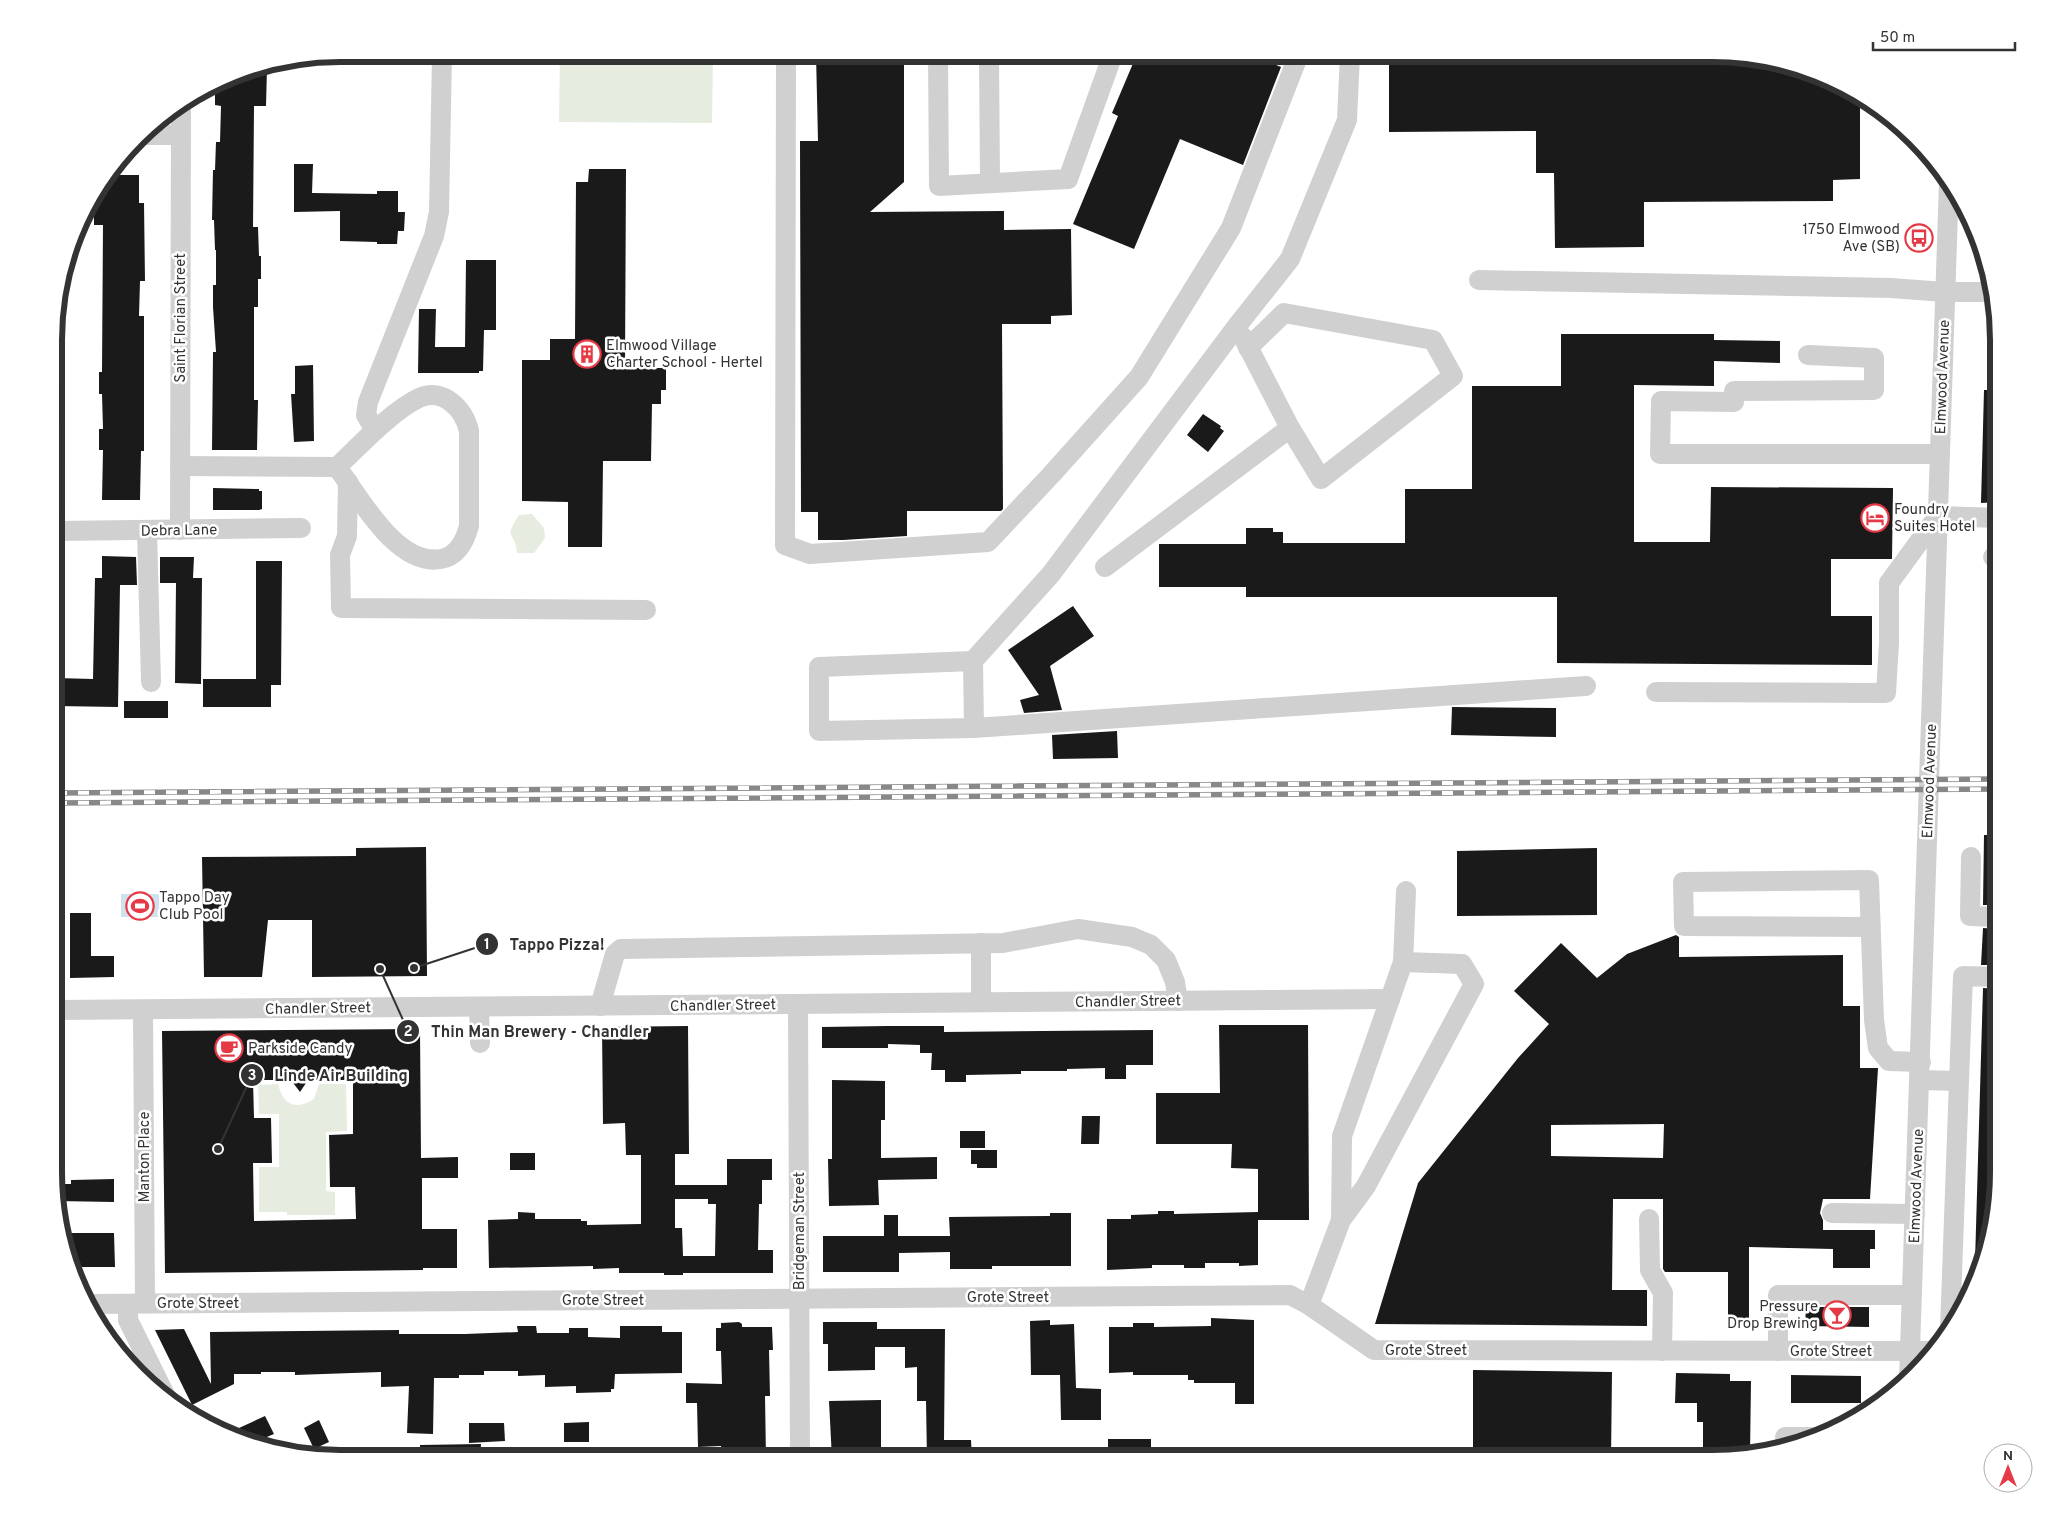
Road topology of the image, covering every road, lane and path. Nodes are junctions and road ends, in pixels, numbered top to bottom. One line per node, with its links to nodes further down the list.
1 (442, 62): 20 (street)
2 (786, 62): 6 (street)
3 (938, 62): 11 (street)
4 (989, 62): 11 (street)
5 (1110, 62): 11 (street)
6 (1296, 62)
7 (1350, 62): 16 (street)
8 (181, 113): 9 (street, Saint Florian Street)
9 (180, 134): 10 (street); 22 (street, Saint Florian Street)
10 (153, 135)
11 (990, 183)
12 (1949, 194): 14 (street, Elmwood Avenue)
13 (1479, 280): 14 (street)
14 (1945, 292): 15 (street); 21 (street, Elmwood Avenue)
15 (1986, 292)
16 (1238, 326): 17 (street); 32 (street)
17 (1248, 348): 19 (street); 19 (street)
18 (1808, 355): 21 (street)
19 (1290, 428): 30 (street)
20 (375, 430): 23 (street); 23 (street)
21 (1940, 454): 24 (street, Elmwood Avenue)
22 (180, 466): 23 (street); 27 (street, Saint Florian Street)
23 (342, 475): 31 (street)
24 (1938, 516): 25 (street); 35 (street); 53 (street, Elmwood Avenue)
25 (1990, 518)
26 (301, 528): 27 (street, Debra Lane)
27 (180, 530): 29 (street, Debra Lane)
28 (62, 531): 29 (street, Debra Lane)
29 (147, 531): 33 (street)
30 (1105, 567)
31 (646, 610)
32 (973, 661): 36 (street); 36 (street)
33 (150, 682)
34 (1586, 686): 36 (street)
35 (1656, 692)
36 (974, 728)
37 (1971, 857): 39 (street)
38 (1406, 891): 42 (street)
39 (1990, 917)
40 (1871, 927): 40 (street); 53 (street)
41 (981, 943): 45 (street); 46 (street); 48 (street)
42 (1403, 962): 44 (street); 58 (street)
43 (1990, 977): 54 (street)
44 (1390, 999): 45 (street, Chandler Street); 58 (street)
45 (1178, 1001): 46 (street, Chandler Street)
46 (981, 1002): 47 (street, Chandler Street)
47 (798, 1004): 48 (street, Chandler Street); 60 (street, Bridgeman Street)
48 (600, 1006): 49 (street, Chandler Street)
49 (479, 1007): 51 (street, Chandler Street); 52 (street)
50 (62, 1010): 51 (street, Chandler Street)
51 (143, 1010): 61 (street, Manton Place)
52 (480, 1044)
53 (1920, 1071): 54 (street); 56 (street, Elmwood Avenue)
54 (1959, 1081): 64 (street)
55 (1832, 1213): 56 (street)
56 (1915, 1214): 59 (street, Elmwood Avenue)
57 (1648, 1219): 66 (street)
58 (1341, 1220): 63 (street)
59 (1912, 1295): 67 (street); 68 (street, Elmwood Avenue)
60 (799, 1299): 61 (street, Grote Street); 63 (street, Grote Street); 73 (street, Bridgeman Street)
61 (137, 1303): 62 (street, Grote Street); 70 (street, Manton Place)
62 (95, 1304)
63 (1309, 1304): 66 (street, Grote Street)
64 (1950, 1316)
65 (1926, 1350): 68 (street, Grote Street)
66 (1662, 1351): 67 (street, Grote Street)
67 (1778, 1351): 68 (street, Grote Street)
68 (1910, 1351): 69 (street, Elmwood Avenue)
69 (1909, 1369)
70 (160, 1384)
71 (1786, 1437): 72 (street)
72 (1799, 1437)
73 (800, 1450)

